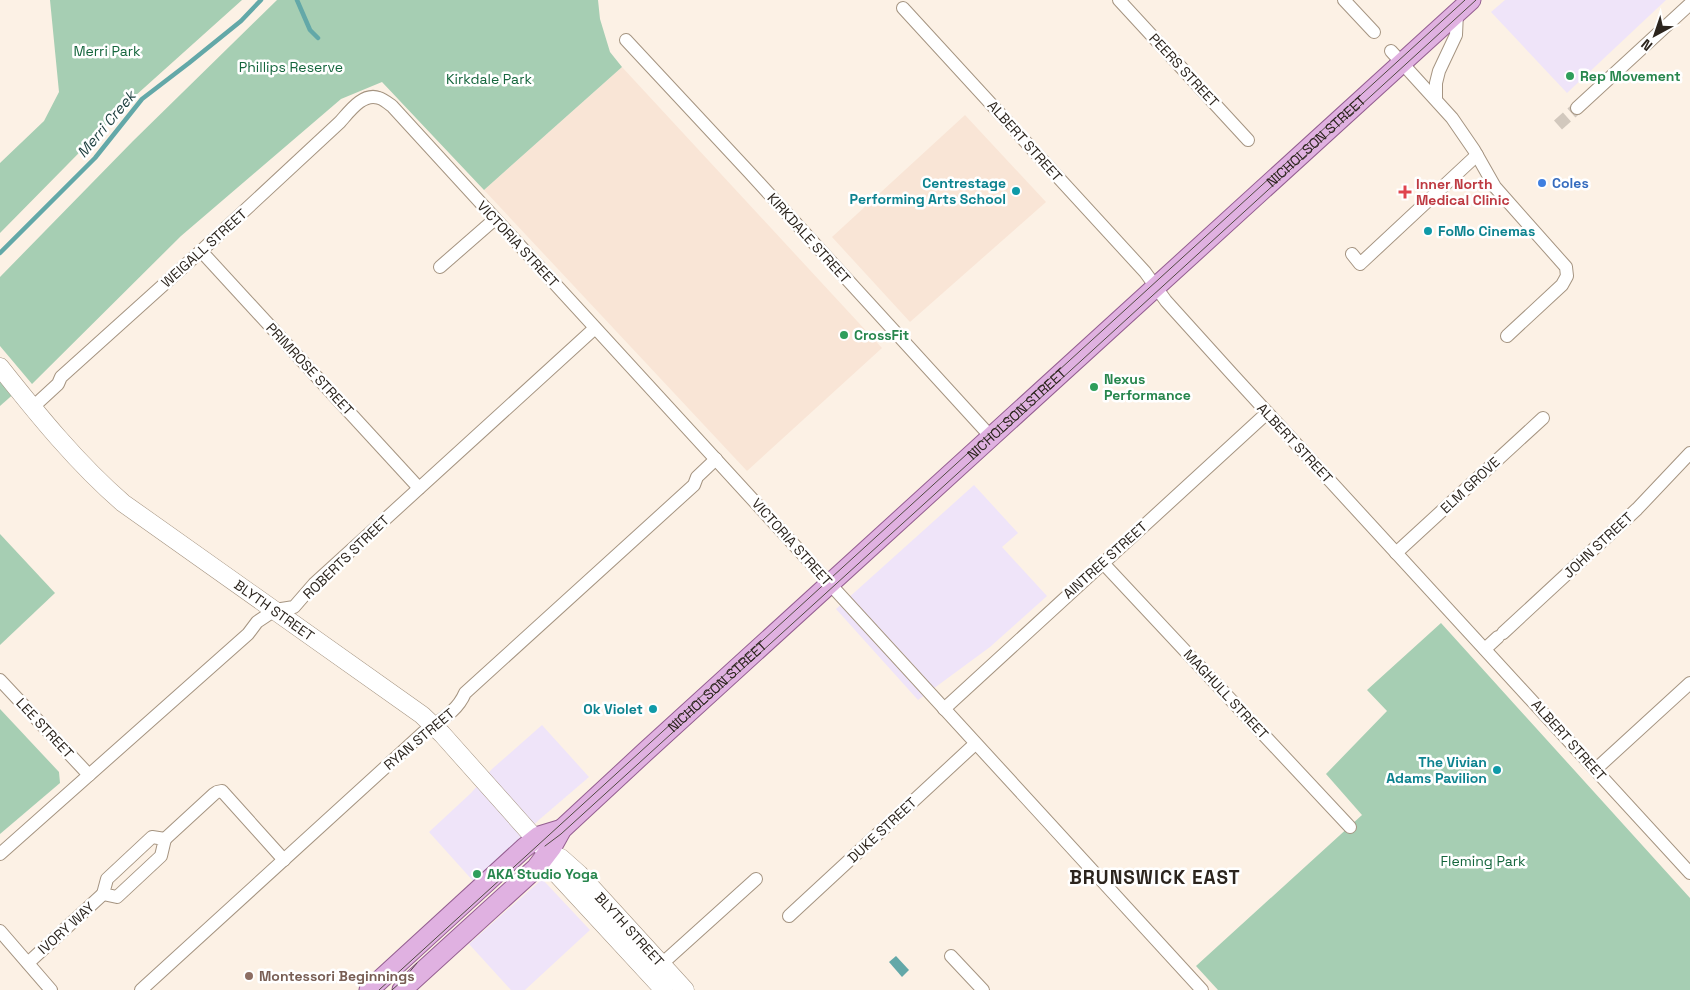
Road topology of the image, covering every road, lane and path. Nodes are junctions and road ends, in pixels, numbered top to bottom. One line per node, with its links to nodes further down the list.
1 (1119, 0): 13 (street, PEERS STREET)
2 (1344, 0): 7 (street)
3 (1471, 0): 6 (main road, NICHOLSON STREET)
4 (1690, 4): 12 (street)
5 (904, 8): 19 (street, ALBERT STREET)
6 (1458, 13): 9 (main road, NICHOLSON STREET); 11 (street)
7 (1374, 32)
8 (626, 40): 26 (street, KIRKDALE STREET)
9 (1396, 57): 11 (street); 19 (main road, NICHOLSON STREET)
10 (378, 97): 15 (street, VICTORIA STREET); 16 (street, WEIGALL STREET)
11 (1436, 99): 14 (street)
12 (1576, 108)
13 (1248, 140)
14 (1477, 155): 17 (street); 21 (street)
15 (495, 219): 18 (street); 20 (street, VICTORIA STREET)
16 (201, 251): 23 (street, WEIGALL STREET); 29 (street, PRIMROSE STREET)
17 (1352, 254)
18 (440, 267)
19 (1156, 288): 24 (street, ALBERT STREET); 26 (main road, NICHOLSON STREET)
20 (595, 328): 28 (street, VICTORIA STREET); 29 (street, ROBERTS STREET)
21 (1507, 336)
22 (0, 367): 23 (street, BLYTH STREET)
23 (34, 407): 33 (street, BLYTH STREET)
24 (1267, 413): 30 (street, ALBERT STREET); 31 (street, AINTREE STREET)
25 (1543, 418): 30 (street, ELM GROVE)
26 (992, 438): 32 (main road, NICHOLSON STREET)
27 (1690, 453): 34 (street, JOHN STREET)
28 (719, 462): 32 (street, VICTORIA STREET); 38 (street, RYAN STREET)
29 (419, 488): 33 (street, ROBERTS STREET)
30 (1396, 553): 34 (street, ALBERT STREET)
31 (1102, 562): 37 (street, AINTREE STREET); 42 (street, MAGHULL STREET)
32 (831, 584): 37 (street, VICTORIA STREET); 43 (main road, NICHOLSON STREET)
33 (275, 610): 38 (street, BLYTH STREET); 41 (street, ROBERTS STREET)
34 (1485, 649): 40 (street, ALBERT STREET)
35 (0, 680): 41 (street, LEE STREET)
36 (1690, 683): 40 (street)
37 (944, 708): 39 (street, VICTORIA STREET)
38 (433, 725): 44 (street, BLYTH STREET); 48 (street, RYAN STREET)
39 (975, 744): 52 (street, DUKE STREET); 64 (street, VICTORIA STREET)
40 (1596, 770): 49 (street, ALBERT STREET)
41 (89, 775): 47 (street, ROBERTS STREET)
42 (1350, 827)
43 (562, 829): 44 (main road, NICHOLSON STREET); 46 (main road, NICHOLSON STREET)
44 (536, 838): 46 (street, BLYTH STREET); 60 (main road, NICHOLSON STREET)
45 (165, 839): 48 (street, IVORY WAY); 51 (street, IVORY WAY); 51 (street, IVORY WAY)
46 (548, 853): 56 (street, BLYTH STREET); 57 (main road, NICHOLSON STREET)
47 (0, 854)
48 (284, 860): 59 (street, RYAN STREET)
49 (1690, 873)
50 (756, 879): 56 (street)
51 (103, 894): 55 (street, IVORY WAY)
52 (789, 916)
53 (0, 931): 55 (street)
54 (951, 956): 63 (street)
55 (28, 963): 58 (street)
56 (655, 969): 61 (street, BLYTH STREET); 62 (street, BLYTH STREET)
57 (409, 988)
58 (52, 990)
59 (141, 990)
60 (369, 990)
61 (664, 990)
62 (685, 990)
63 (983, 990)
64 (1202, 990)

